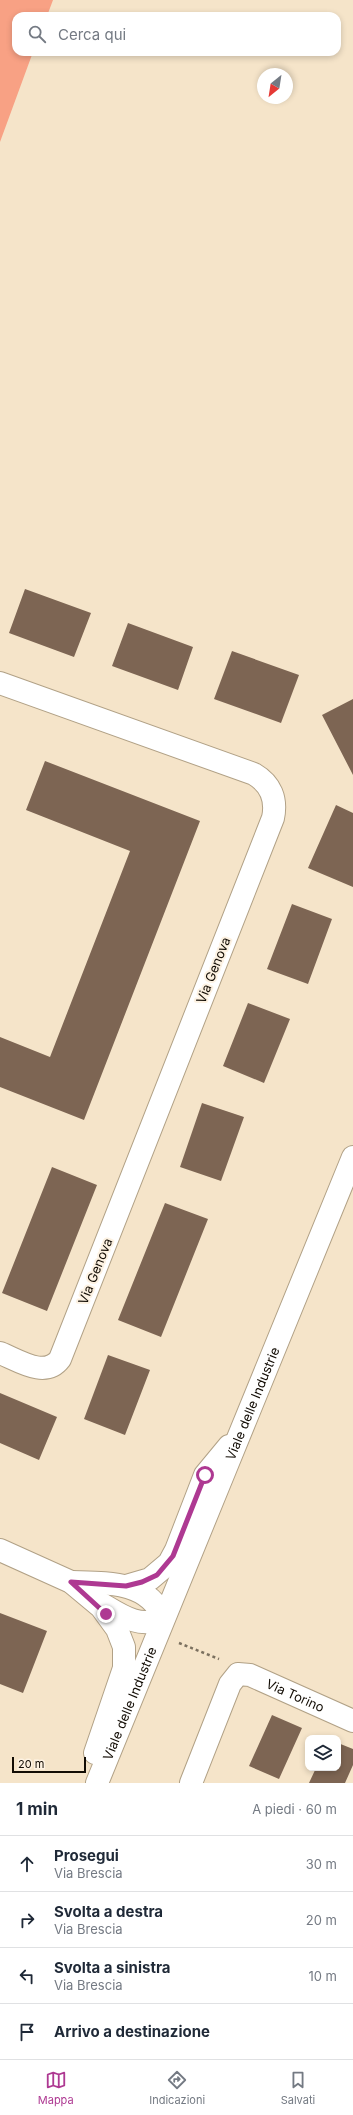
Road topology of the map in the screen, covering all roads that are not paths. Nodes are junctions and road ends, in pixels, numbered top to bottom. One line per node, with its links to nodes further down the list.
1 (0, 683): 3 (street, Via Genova)
2 (353, 1156): 4 (street, Viale delle Industrie)
3 (0, 1353)
4 (242, 1430): 6 (street); 8 (street, Viale delle Industrie)
5 (0, 1550): 7 (street)
6 (126, 1586): 7 (street); 8 (street)
7 (78, 1587): 8 (street); 10 (street)
8 (163, 1618): 11 (street, Viale delle Industrie)
9 (353, 1721): 12 (street, Via Torino)
10 (92, 1783)
11 (97, 1783)
12 (191, 1783)

